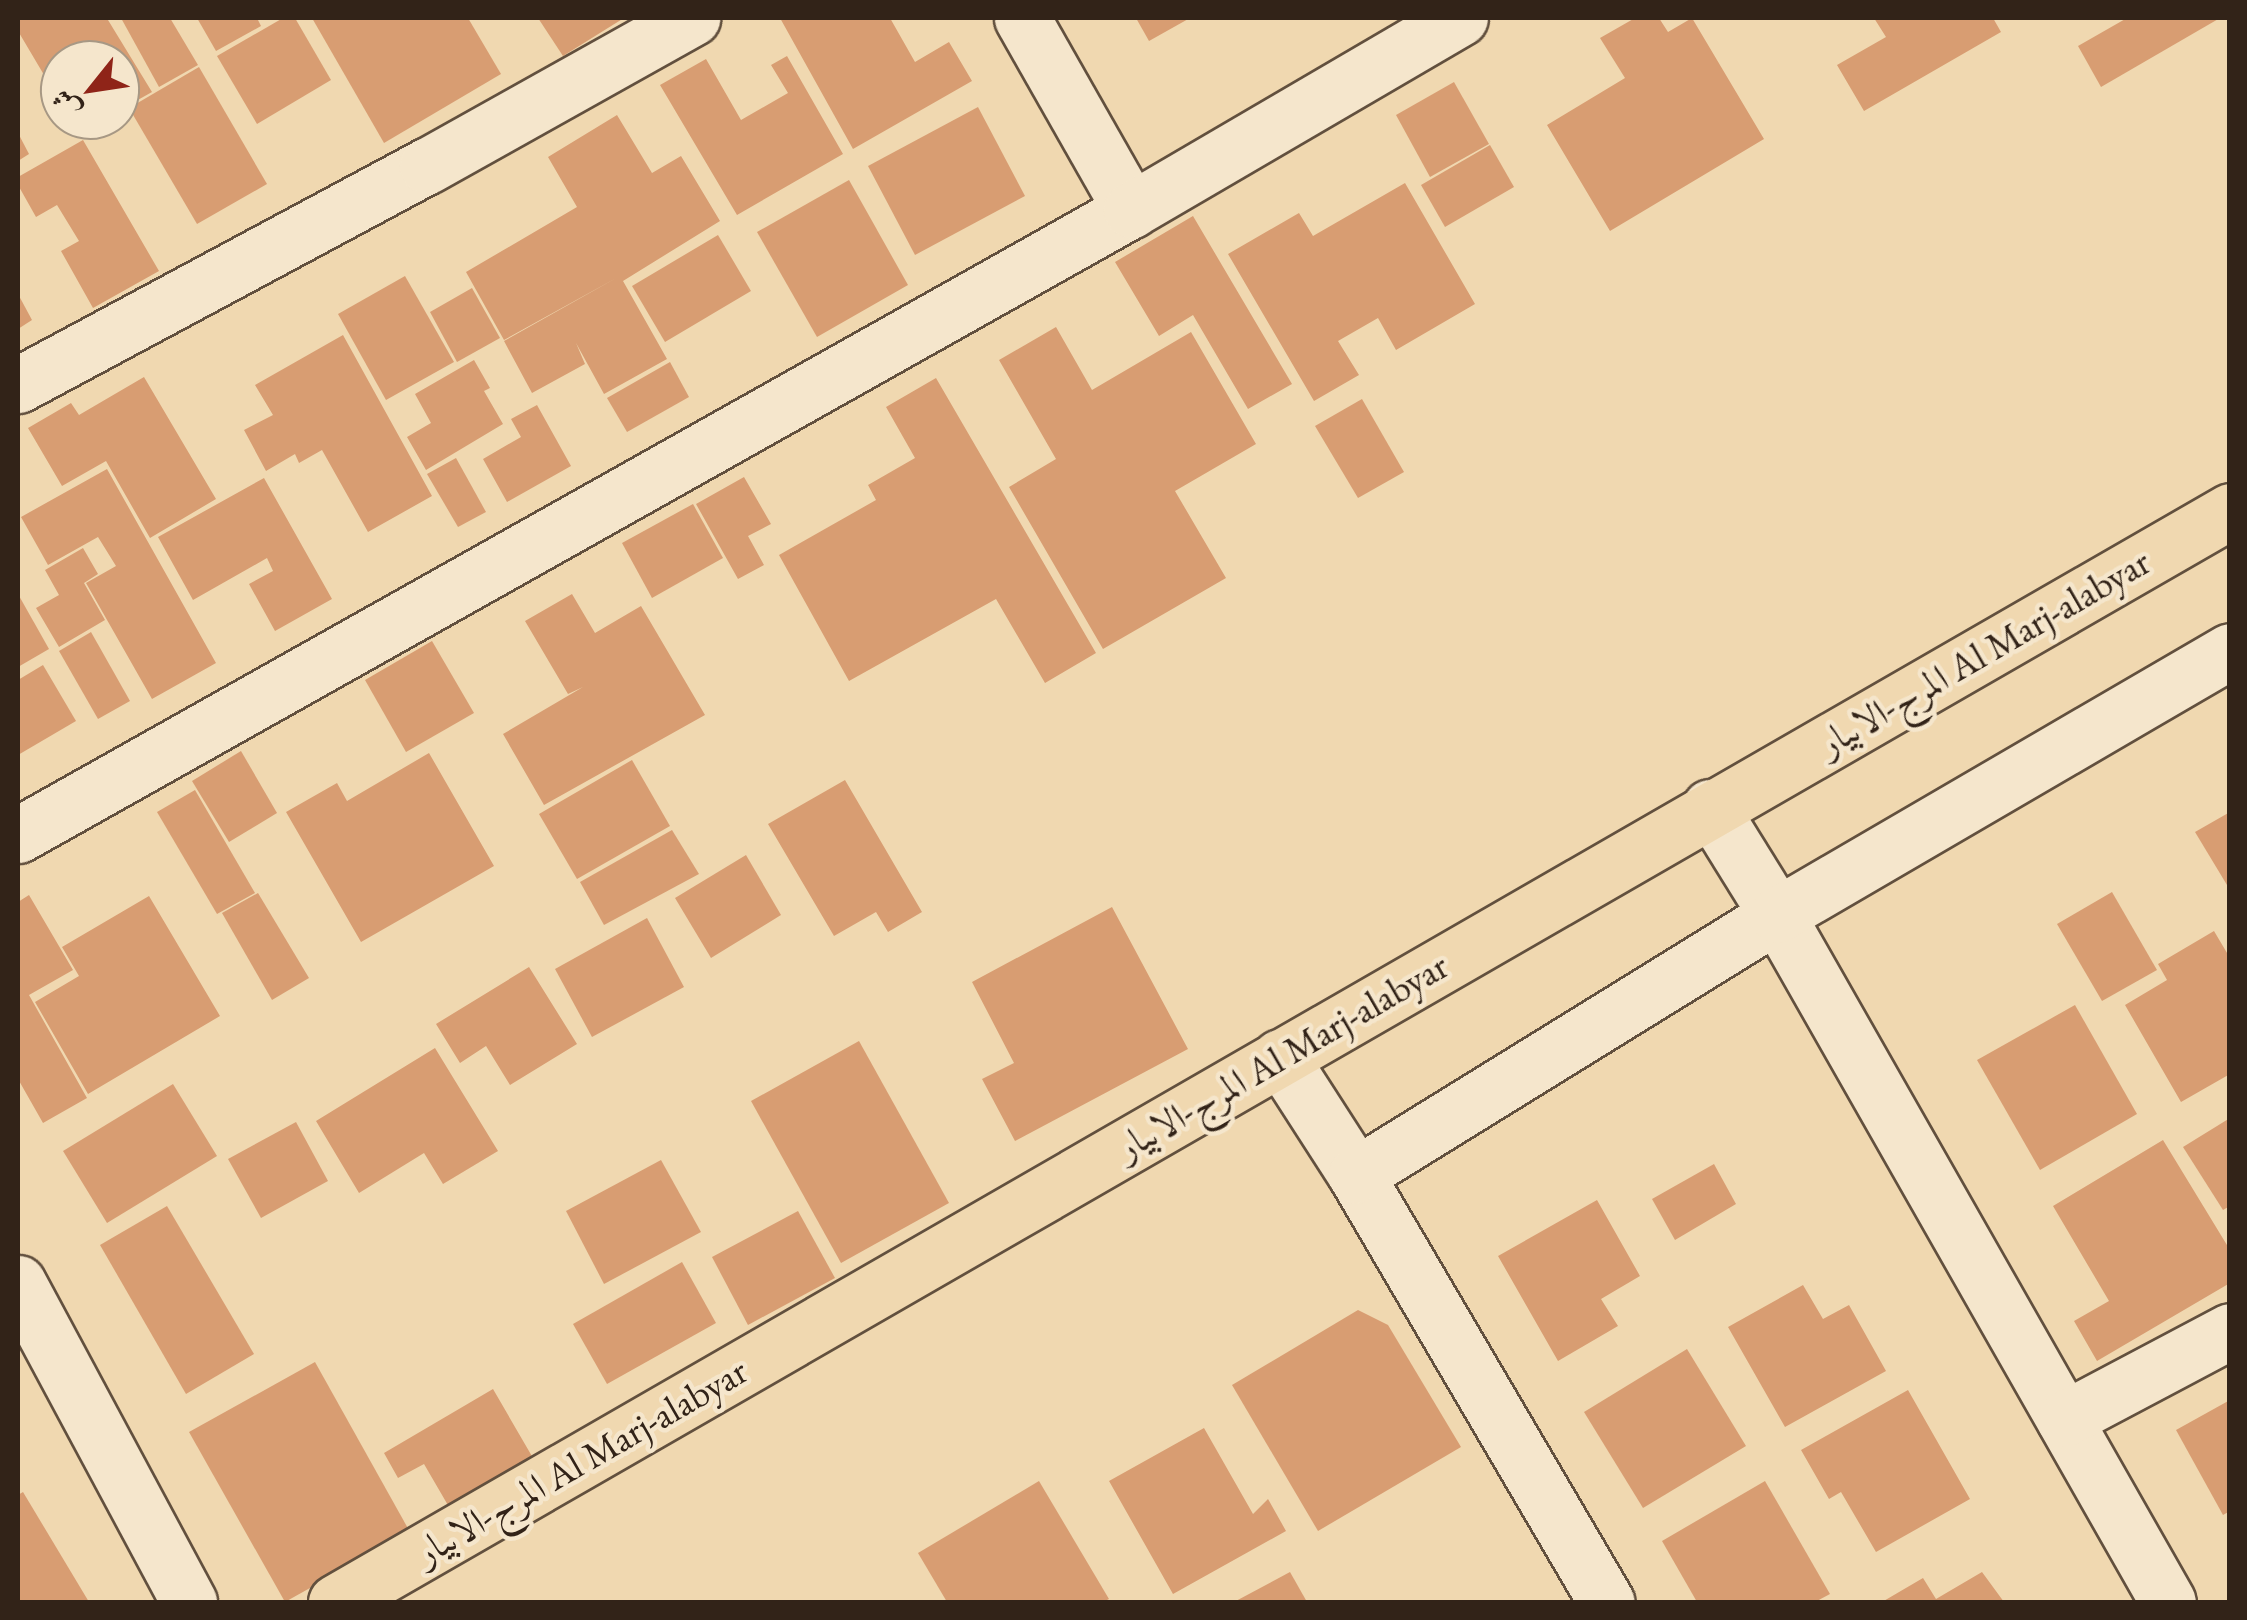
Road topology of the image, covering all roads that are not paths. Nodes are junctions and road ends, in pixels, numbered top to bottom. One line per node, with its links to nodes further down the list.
1 (692, 18): 5 (street)
2 (1022, 18): 4 (street)
3 (1460, 18): 4 (street)
4 (1131, 210): 9 (street)
5 (18, 384)
6 (2230, 512): 8 (main road, المرج-الابيار Al Marj-alabyar)
7 (2230, 651): 10 (street)
8 (1710, 807): 10 (street); 11 (main road, المرج-الابيار Al Marj-alabyar)
9 (18, 835)
10 (1778, 914): 12 (street); 15 (street)
11 (1280, 1058): 12 (street); 17 (main road, المرج-الابيار Al Marj-alabyar)
12 (1356, 1175): 18 (street)
13 (18, 1284): 16 (street)
14 (2230, 1331): 15 (street)
15 (2064, 1419): 19 (street)
16 (188, 1602)
17 (336, 1602)
18 (1608, 1602)
19 (2168, 1602)

